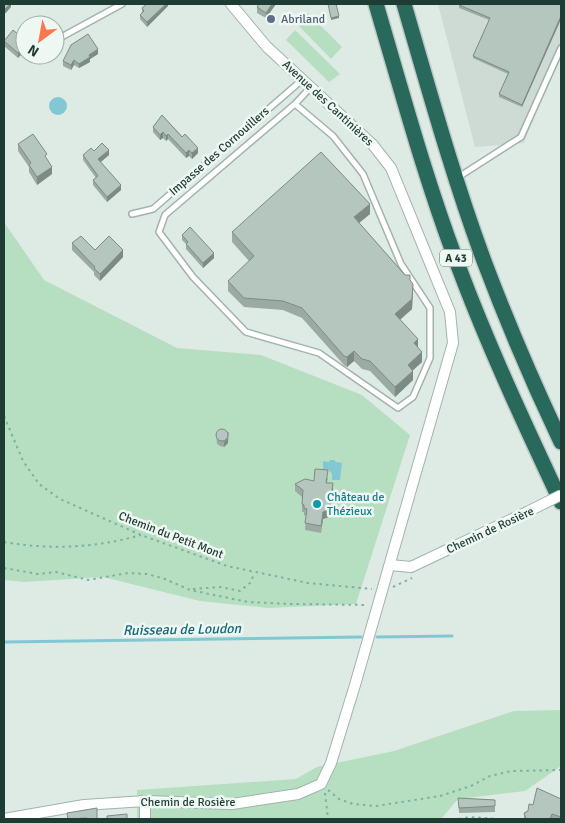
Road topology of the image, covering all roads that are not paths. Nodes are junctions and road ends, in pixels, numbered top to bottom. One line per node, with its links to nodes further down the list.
1 (122, 4): 5 (lane)
2 (231, 4): 7 (street, Avenue des Cantinières)
3 (376, 4): 14 (highway, A 43)
4 (404, 4): 10 (highway, A 43)
5 (65, 35)
6 (561, 48): 10 (lane)
7 (302, 80): 8 (street, Avenue des Cantinières); 11 (lane, Impasse des Cornouillers)
8 (310, 88): 9 (lane); 15 (street, Avenue des Cantinières)
9 (295, 104): 9 (lane)
10 (456, 178): 12 (highway, A 43)
11 (132, 214)
12 (561, 442)
13 (561, 496): 15 (street, Chemin de Rosière, bridge)
14 (561, 502)
15 (390, 565): 16 (street, Chemin de Rosière)
16 (146, 801): 17 (street, Chemin de Rosière); 18 (street)
17 (4, 819)
18 (145, 819)

